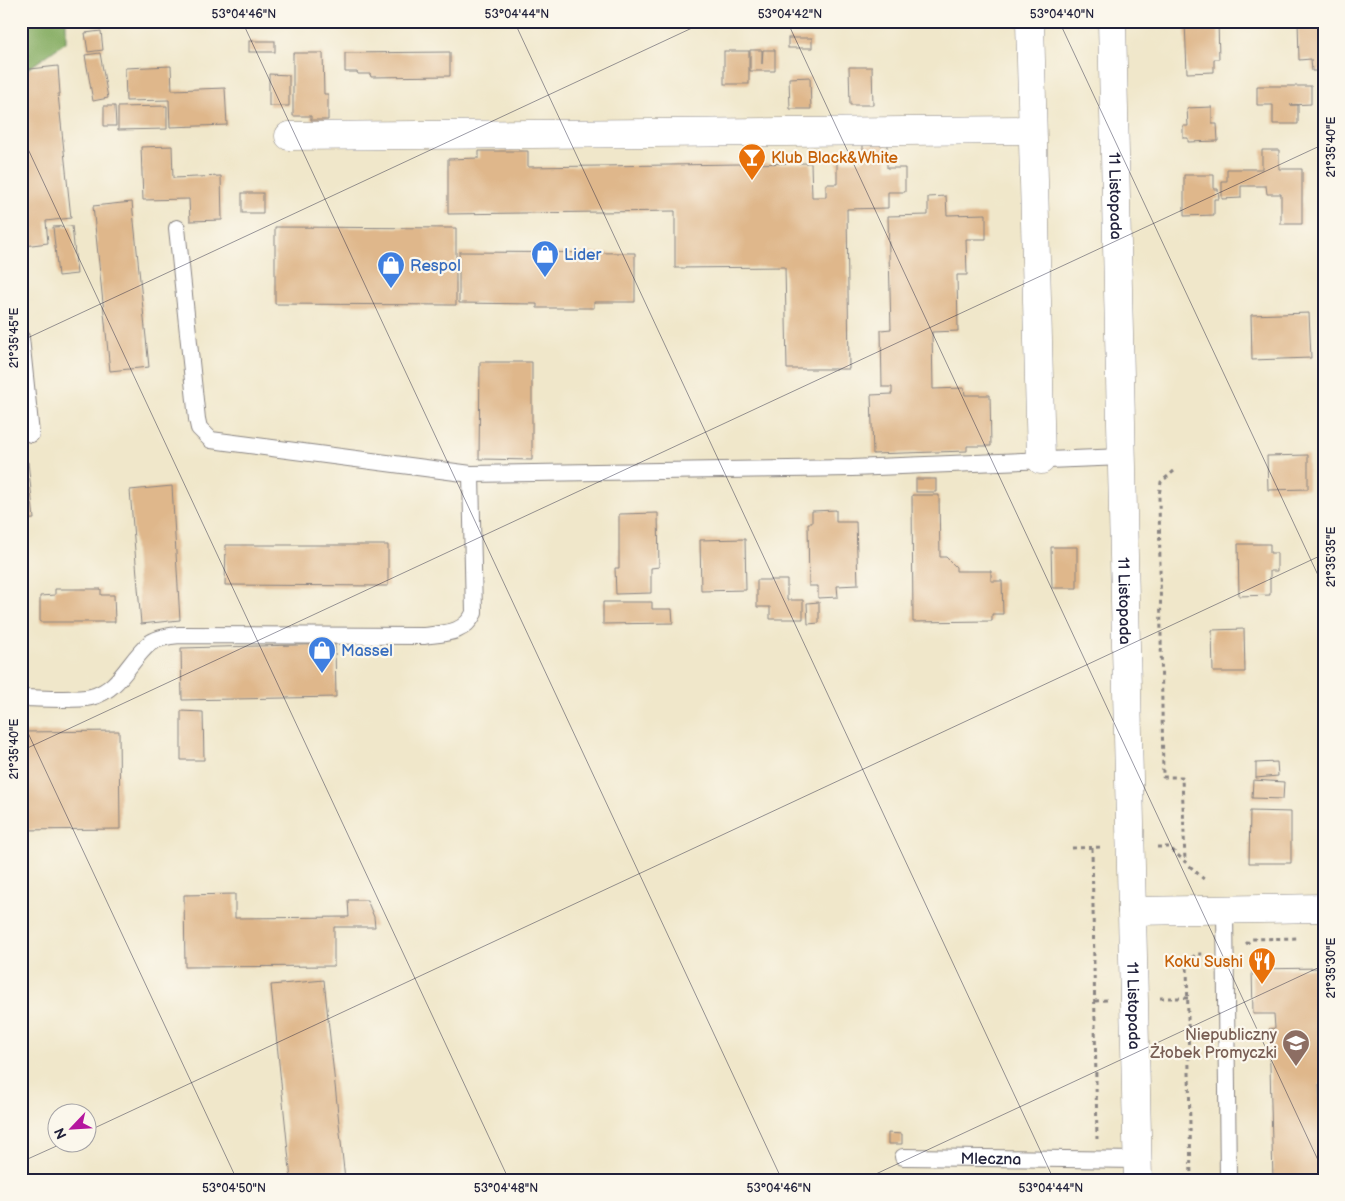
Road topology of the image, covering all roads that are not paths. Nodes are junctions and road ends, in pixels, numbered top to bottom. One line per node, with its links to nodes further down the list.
1 (1030, 21): 3 (street)
2 (1112, 21): 8 (street, 11 Listopada)
3 (1032, 130): 4 (street); 9 (street)
4 (289, 136)
5 (177, 228): 10 (lane)
6 (21, 338): 7 (lane)
7 (31, 434)
8 (1123, 457): 9 (lane); 14 (street, 11 Listopada)
9 (1041, 460): 10 (lane)
10 (471, 474): 11 (lane)
11 (21, 698)
12 (1324, 908): 13 (street)
13 (1225, 910): 14 (street); 17 (lane)
14 (1132, 911): 16 (street, 11 Listopada)
15 (903, 1157): 16 (lane, Mleczna)
16 (1138, 1170)
17 (1228, 1180)

